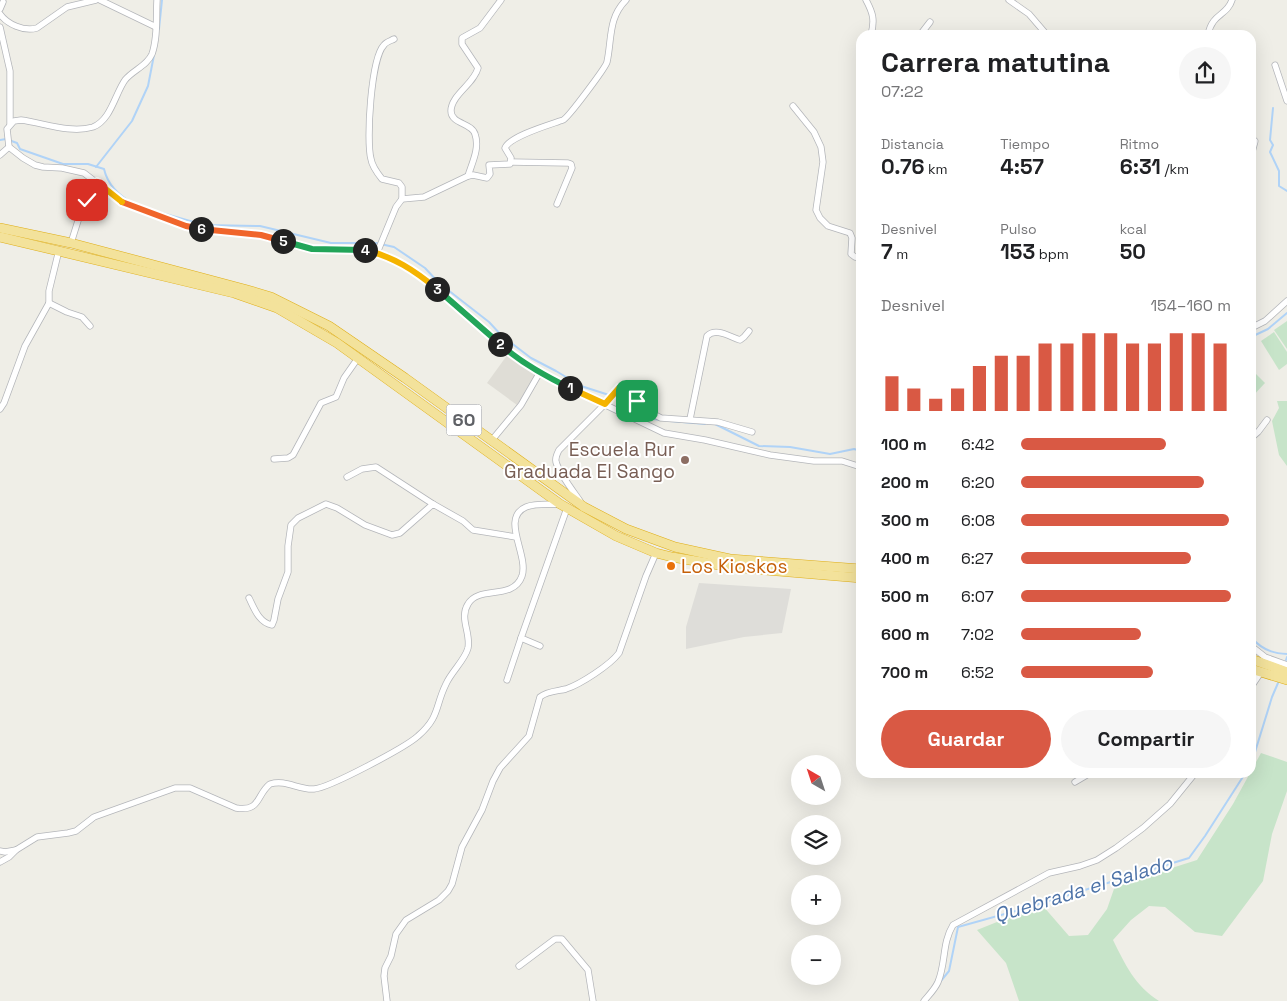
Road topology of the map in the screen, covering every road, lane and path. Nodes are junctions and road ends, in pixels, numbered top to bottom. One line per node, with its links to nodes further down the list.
1 (96, 0): 11 (street)
2 (100, 0): 14 (street)
3 (156, 0): 14 (street)
4 (501, 0): 27 (street)
5 (626, 0): 26 (street)
6 (866, 0): 15 (street)
7 (1009, 0): 17 (street)
8 (1232, 0): 18 (street)
9 (3, 2): 10 (street)
10 (0, 10)
11 (0, 14)
12 (930, 22): 16 (street)
13 (0, 27): 23 (street)
14 (156, 27): 23 (street)
15 (872, 30)
16 (924, 30)
17 (1043, 30)
18 (1209, 30)
19 (394, 39): 29 (street)
20 (1275, 65): 21 (street)
21 (1287, 100)
22 (793, 106): 36 (street)
23 (10, 124): 24 (street)
24 (9, 146): 25 (street); 28 (street)
25 (0, 155)
26 (511, 162): 27 (street); 30 (street)
27 (468, 176): 29 (street)
28 (97, 182): 33 (street); 35 (street)
29 (402, 200): 35 (street)
30 (557, 204)
31 (0, 228): 33 (highway, 60)
32 (0, 238): 34 (highway, 60)
33 (71, 242): 50 (highway, 60)
34 (59, 250): 38 (street); 42 (highway, 60)
35 (378, 250): 43 (street)
36 (856, 257)
37 (1287, 301): 40 (street)
38 (49, 303): 39 (street); 45 (street)
39 (90, 326)
40 (1256, 326)
41 (749, 330): 46 (street)
42 (358, 358): 51 (street); 55 (highway, 60)
43 (540, 372): 44 (street); 50 (street)
44 (605, 404): 46 (street); 52 (street); 56 (street)
45 (0, 409)
46 (690, 419): 48 (street)
47 (1267, 420): 49 (street)
48 (752, 432)
49 (1256, 434)
50 (492, 440): 56 (highway, 60)
51 (274, 459)
52 (856, 465)
53 (346, 477): 54 (street)
54 (433, 504): 57 (street); 61 (street)
55 (564, 506): 57 (street); 58 (highway, 60); 62 (street)
56 (584, 507): 59 (highway, 60)
57 (516, 537): 76 (street)
58 (656, 553): 60 (highway, 60); 80 (street)
59 (856, 570)
60 (856, 578)
61 (249, 598)
62 (521, 638): 63 (street); 70 (street)
63 (540, 646)
64 (1256, 650): 66 (street)
65 (1256, 660): 69 (highway)
66 (1287, 665)
67 (1256, 670): 68 (highway)
68 (1261, 672): 71 (street); 72 (highway)
69 (1287, 672)
70 (507, 680)
71 (1256, 680)
72 (1287, 680)
73 (1082, 778): 75 (street)
74 (1191, 778): 82 (street)
75 (1076, 782)
76 (16, 850): 77 (street); 78 (street)
77 (0, 851)
78 (0, 862)
79 (519, 966): 81 (street)
80 (386, 1001)
81 (593, 1001)
82 (924, 1001)

